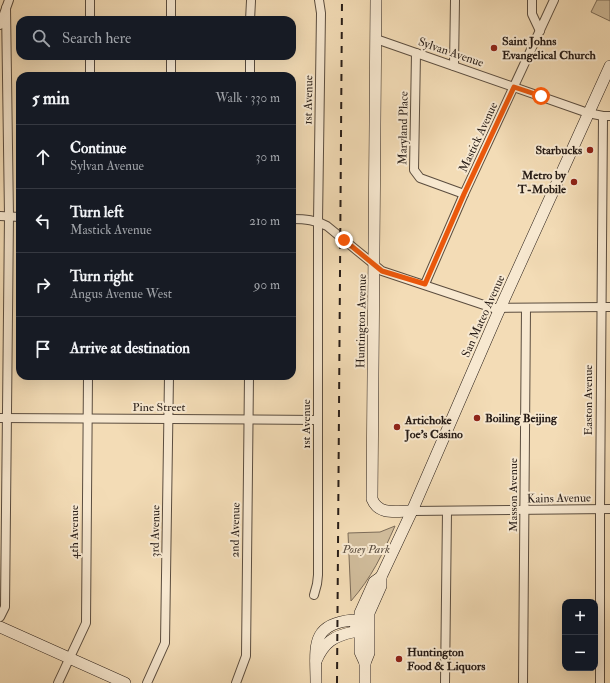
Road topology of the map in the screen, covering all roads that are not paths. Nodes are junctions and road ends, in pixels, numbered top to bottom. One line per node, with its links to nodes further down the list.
1 (90, 0): 10 (street)
2 (171, 0): 11 (street)
3 (319, 0): 33 (street, 1st Avenue)
4 (376, 0): 15 (street, Huntington Avenue)
5 (455, 0): 20 (street)
6 (532, 0): 14 (street)
7 (554, 0): 14 (street, Mastick Avenue)
8 (251, 1): 12 (street)
9 (8, 4): 13 (street); 30 (street)
10 (90, 16)
11 (171, 16)
12 (250, 16)
13 (0, 26)
14 (540, 31): 25 (street, Mastick Avenue)
15 (376, 39): 16 (street, Sylvan Avenue); 34 (street, Huntington Avenue)
16 (416, 53): 20 (street, Sylvan Avenue); 28 (street, Maryland Place)
17 (90, 60): 22 (street)
18 (171, 60): 23 (street)
19 (250, 60): 24 (street)
20 (454, 66): 25 (street, Sylvan Avenue)
21 (610, 66): 26 (street, San Mateo Avenue)
22 (90, 72)
23 (171, 72)
24 (250, 72)
25 (514, 87): 26 (street, Sylvan Avenue); 28 (street, Mastick Avenue)
26 (588, 113): 27 (street, Sylvan Avenue); 38 (street, San Mateo Avenue)
27 (607, 116): 36 (street, Easton Avenue)
28 (464, 194): 35 (street, Mastick Avenue)
29 (0, 216): 30 (street)
30 (9, 216): 31 (street); 43 (street)
31 (16, 217)
32 (296, 219): 33 (street)
33 (318, 222): 34 (street); 47 (street, 1st Avenue)
34 (374, 265): 35 (street); 51 (street, Huntington Avenue)
35 (425, 284): 38 (street)
36 (601, 307): 37 (street); 39 (street); 50 (street, Easton Avenue)
37 (610, 307)
38 (500, 308): 39 (street); 51 (street, San Mateo Avenue)
39 (526, 308): 49 (street, Masson Avenue)
40 (88, 380): 44 (street, 4th Avenue)
41 (169, 380): 45 (street, 3rd Avenue)
42 (249, 380): 46 (street, 2nd Avenue)
43 (3, 418): 44 (street, Pine Street); 54 (street)
44 (87, 419): 45 (street, Pine Street); 57 (street, 4th Avenue)
45 (169, 419): 46 (street, Pine Street); 60 (street, 3rd Avenue)
46 (248, 419): 47 (street, Pine Street); 61 (street, 2nd Avenue)
47 (318, 420): 53 (street, 1st Avenue)
48 (610, 509): 50 (street, Kains Avenue)
49 (524, 510): 50 (street, Kains Avenue); 52 (street, Kains Avenue); 65 (street, Masson Avenue)
50 (600, 510): 66 (street, Easton Avenue)
51 (412, 511): 52 (street, Kains Avenue); 55 (street, San Mateo Avenue)
52 (447, 511): 64 (street)
53 (314, 595)
54 (0, 617)
55 (362, 625): 62 (street); 63 (street)
56 (0, 627): 57 (street)
57 (69, 658): 58 (street, 4th Avenue); 59 (street)
58 (58, 683)
59 (125, 683)
60 (147, 683)
61 (236, 683)
62 (316, 683)
63 (365, 683)
64 (445, 683)
65 (523, 683)
66 (600, 683)

